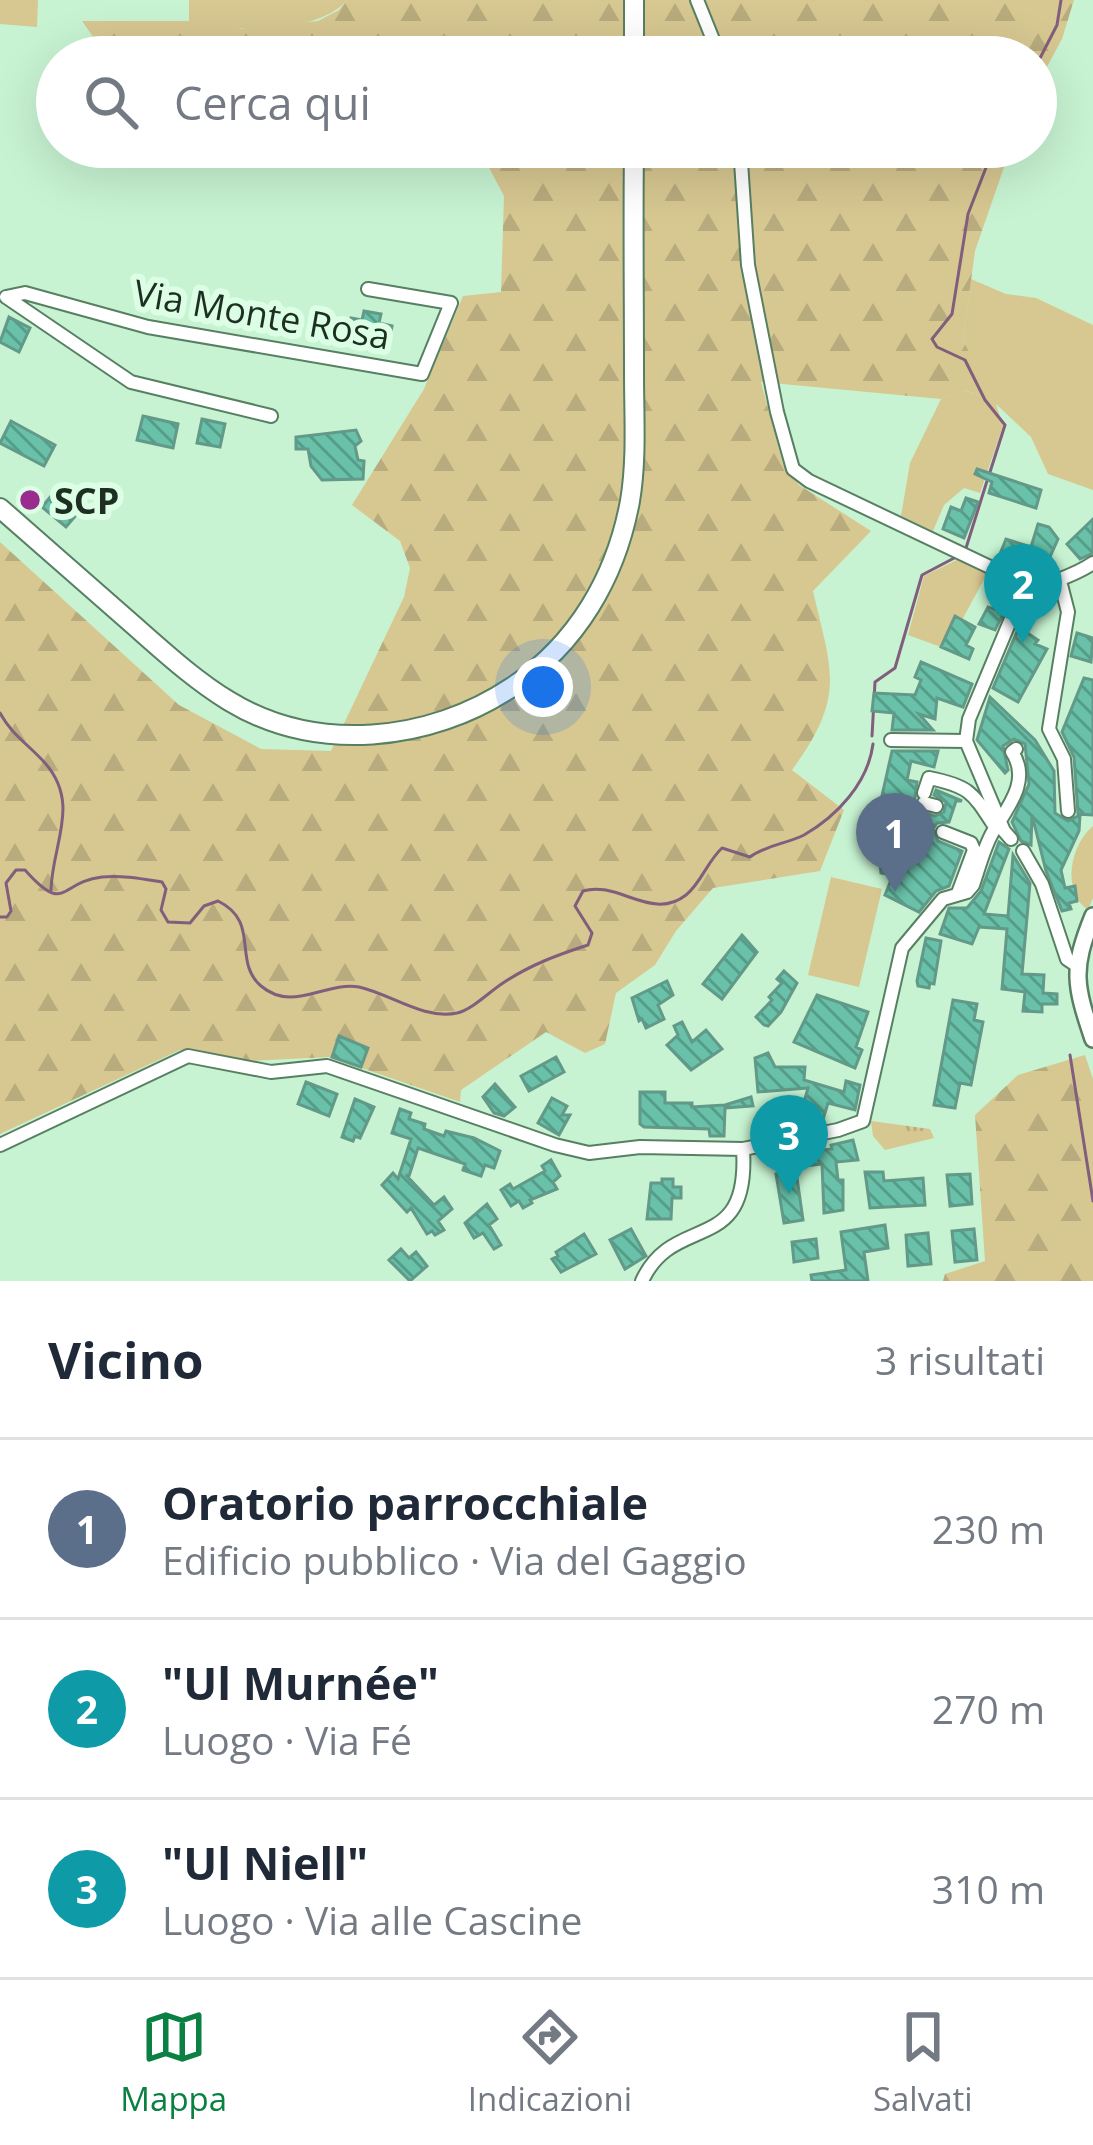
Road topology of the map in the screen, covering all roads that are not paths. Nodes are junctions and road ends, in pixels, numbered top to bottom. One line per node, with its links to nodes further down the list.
1 (634, 0): 3 (main road)
2 (697, 0): 4 (street)
3 (634, 36)
4 (712, 36)
5 (634, 168): 10 (main road)
6 (741, 168): 13 (street)
7 (368, 290): 8 (street, Via Monte Rosa)
8 (3, 296): 9 (street, Via Monte Rosa)
9 (271, 416)
10 (0, 508)
11 (1093, 563): 12 (street)
12 (1060, 581): 13 (street); 18 (street)
13 (1034, 588): 15 (street)
14 (891, 740): 15 (street)
15 (966, 741): 19 (street)
16 (1016, 749): 19 (street)
17 (928, 801): 19 (street)
18 (1068, 811)
19 (998, 825): 21 (street); 23 (street)
20 (944, 832): 23 (street)
21 (1011, 838)
22 (1023, 851): 25 (street)
23 (952, 894): 28 (street)
24 (1093, 916): 25 (street)
25 (1076, 965): 26 (street)
26 (1093, 1039)
27 (0, 1144): 28 (street)
28 (743, 1149): 29 (street)
29 (642, 1281)

